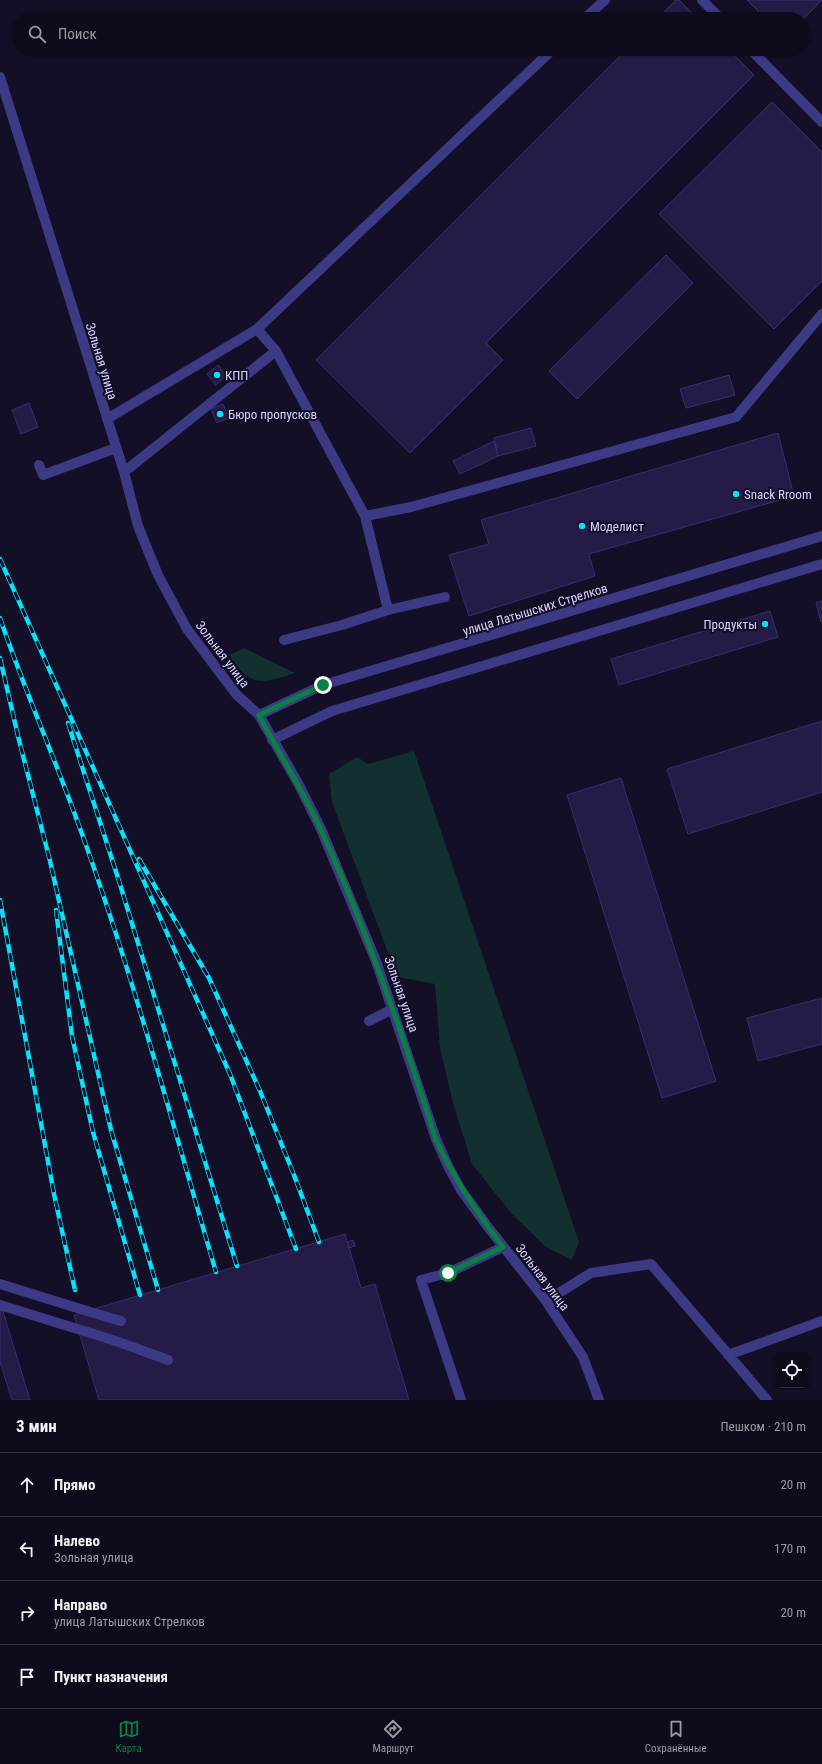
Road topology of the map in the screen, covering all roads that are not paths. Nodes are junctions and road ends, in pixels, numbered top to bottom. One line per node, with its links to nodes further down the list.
1 (604, 0): 3 (street)
2 (702, 0): 4 (street)
3 (591, 12)
4 (714, 12)
5 (546, 56): 10 (street)
6 (757, 56): 8 (street)
7 (0, 77): 12 (street, Зольная улица)
8 (822, 122)
9 (822, 314): 16 (street)
10 (257, 329): 11 (street); 12 (street)
11 (276, 351): 15 (street); 16 (street)
12 (107, 419): 13 (street, Зольная улица)
13 (116, 448): 14 (street); 15 (street, Зольная улица)
14 (39, 465)
15 (124, 472): 22 (street, Зольная улица)
16 (365, 516): 20 (street)
17 (822, 536): 22 (street, улица Латышских Стрелков)
18 (822, 564): 23 (street)
19 (445, 597): 20 (street)
20 (388, 610): 21 (street)
21 (284, 640)
22 (259, 715): 23 (street, Зольная улица)
23 (272, 740): 24 (street, Зольная улица)
24 (393, 1009): 25 (street); 26 (street, Зольная улица)
25 (369, 1021)
26 (503, 1247): 28 (street, Зольная улица); 34 (street)
27 (0, 1284): 30 (street, bridge)
28 (546, 1301): 32 (street); 35 (street, Зольная улица)
29 (0, 1305): 33 (street)
30 (121, 1321)
31 (822, 1321): 32 (street)
32 (728, 1355): 36 (street)
33 (168, 1360)
34 (461, 1400)
35 (598, 1400)
36 (767, 1400)

